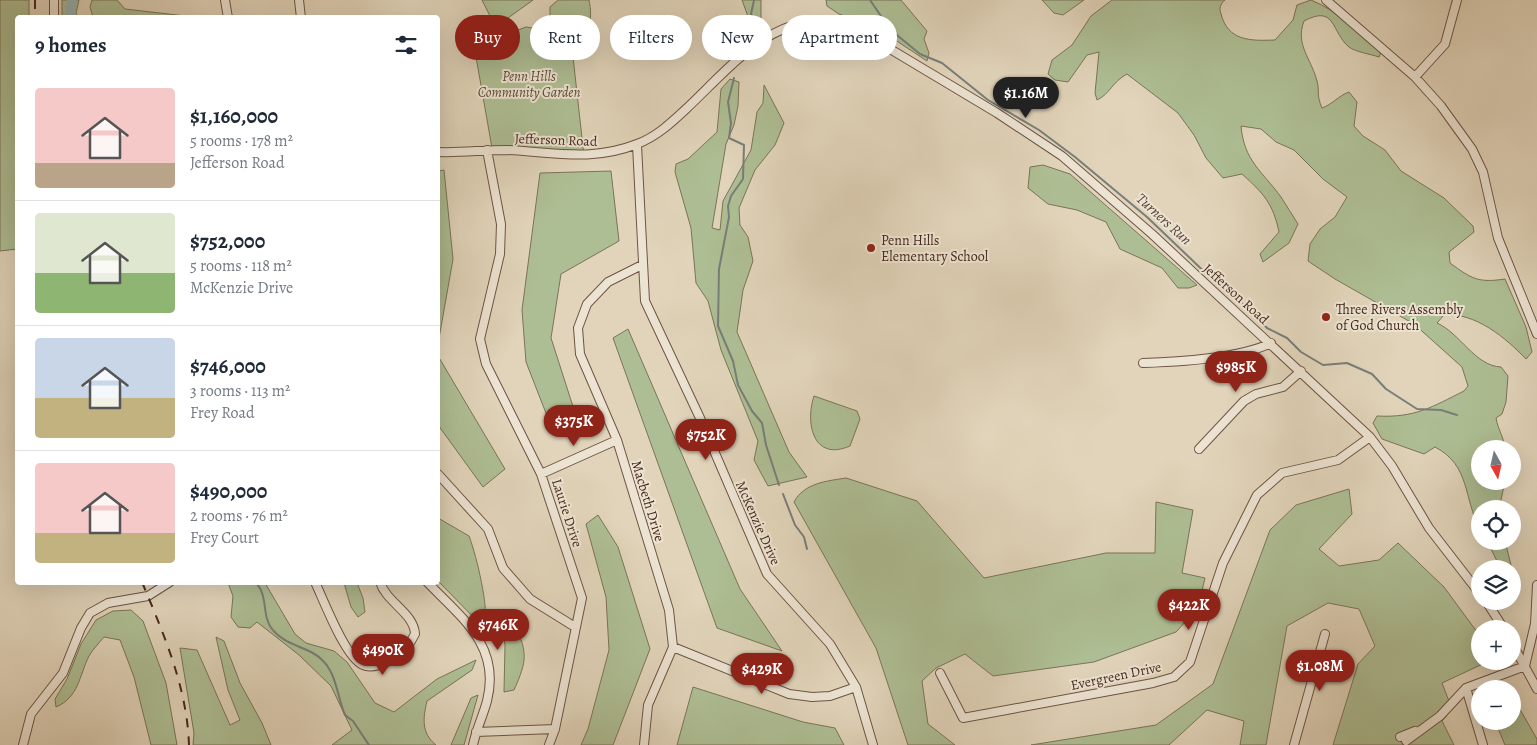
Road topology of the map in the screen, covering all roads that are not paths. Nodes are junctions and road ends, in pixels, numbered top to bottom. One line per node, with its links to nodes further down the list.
1 (54, 0): 6 (street)
2 (225, 0): 7 (street)
3 (299, 0): 8 (street)
4 (1326, 0): 9 (street)
5 (1457, 0): 9 (street)
6 (54, 15)
7 (228, 15)
8 (301, 15)
9 (1415, 77): 14 (street)
10 (637, 145): 11 (street, Jefferson Road); 13 (street, McKenzie Drive); 15 (street, Jefferson Road)
11 (487, 150): 12 (street, Jefferson Road); 21 (street, Laurie Drive)
12 (440, 152)
13 (642, 265): 19 (street, Macbeth Drive); 36 (street, McKenzie Drive)
14 (1537, 334)
15 (1271, 343): 16 (street); 17 (street, Jefferson Road)
16 (1143, 363)
17 (1301, 371): 18 (street, Jefferson Road); 20 (street)
18 (1370, 437): 23 (street, Jefferson Road); 35 (street, Evergreen Drive)
19 (617, 440): 21 (street); 32 (street, Macbeth Drive)
20 (1199, 449)
21 (541, 474): 30 (street, Laurie Drive)
22 (440, 476): 30 (street)
23 (1471, 582)
24 (165, 585): 42 (street)
25 (316, 585): 26 (street)
26 (381, 585)
27 (430, 585): 40 (street)
28 (1537, 585): 29 (street)
29 (1536, 624): 34 (street)
30 (575, 627): 39 (street, Laurie Drive)
31 (1325, 634): 47 (street)
32 (673, 647): 36 (street); 45 (street)
33 (1521, 659): 34 (street)
34 (1525, 666): 37 (street); 38 (street)
35 (940, 673)
36 (856, 687): 46 (street, McKenzie Drive)
37 (1466, 688): 41 (street); 48 (street)
38 (1537, 688)
39 (555, 729): 40 (street); 44 (street, Laurie Drive)
40 (476, 732): 43 (street)
41 (1403, 739)
42 (23, 745)
43 (473, 745)
44 (549, 745)
45 (644, 745)
46 (873, 745)
47 (1294, 745)
48 (1483, 745)

